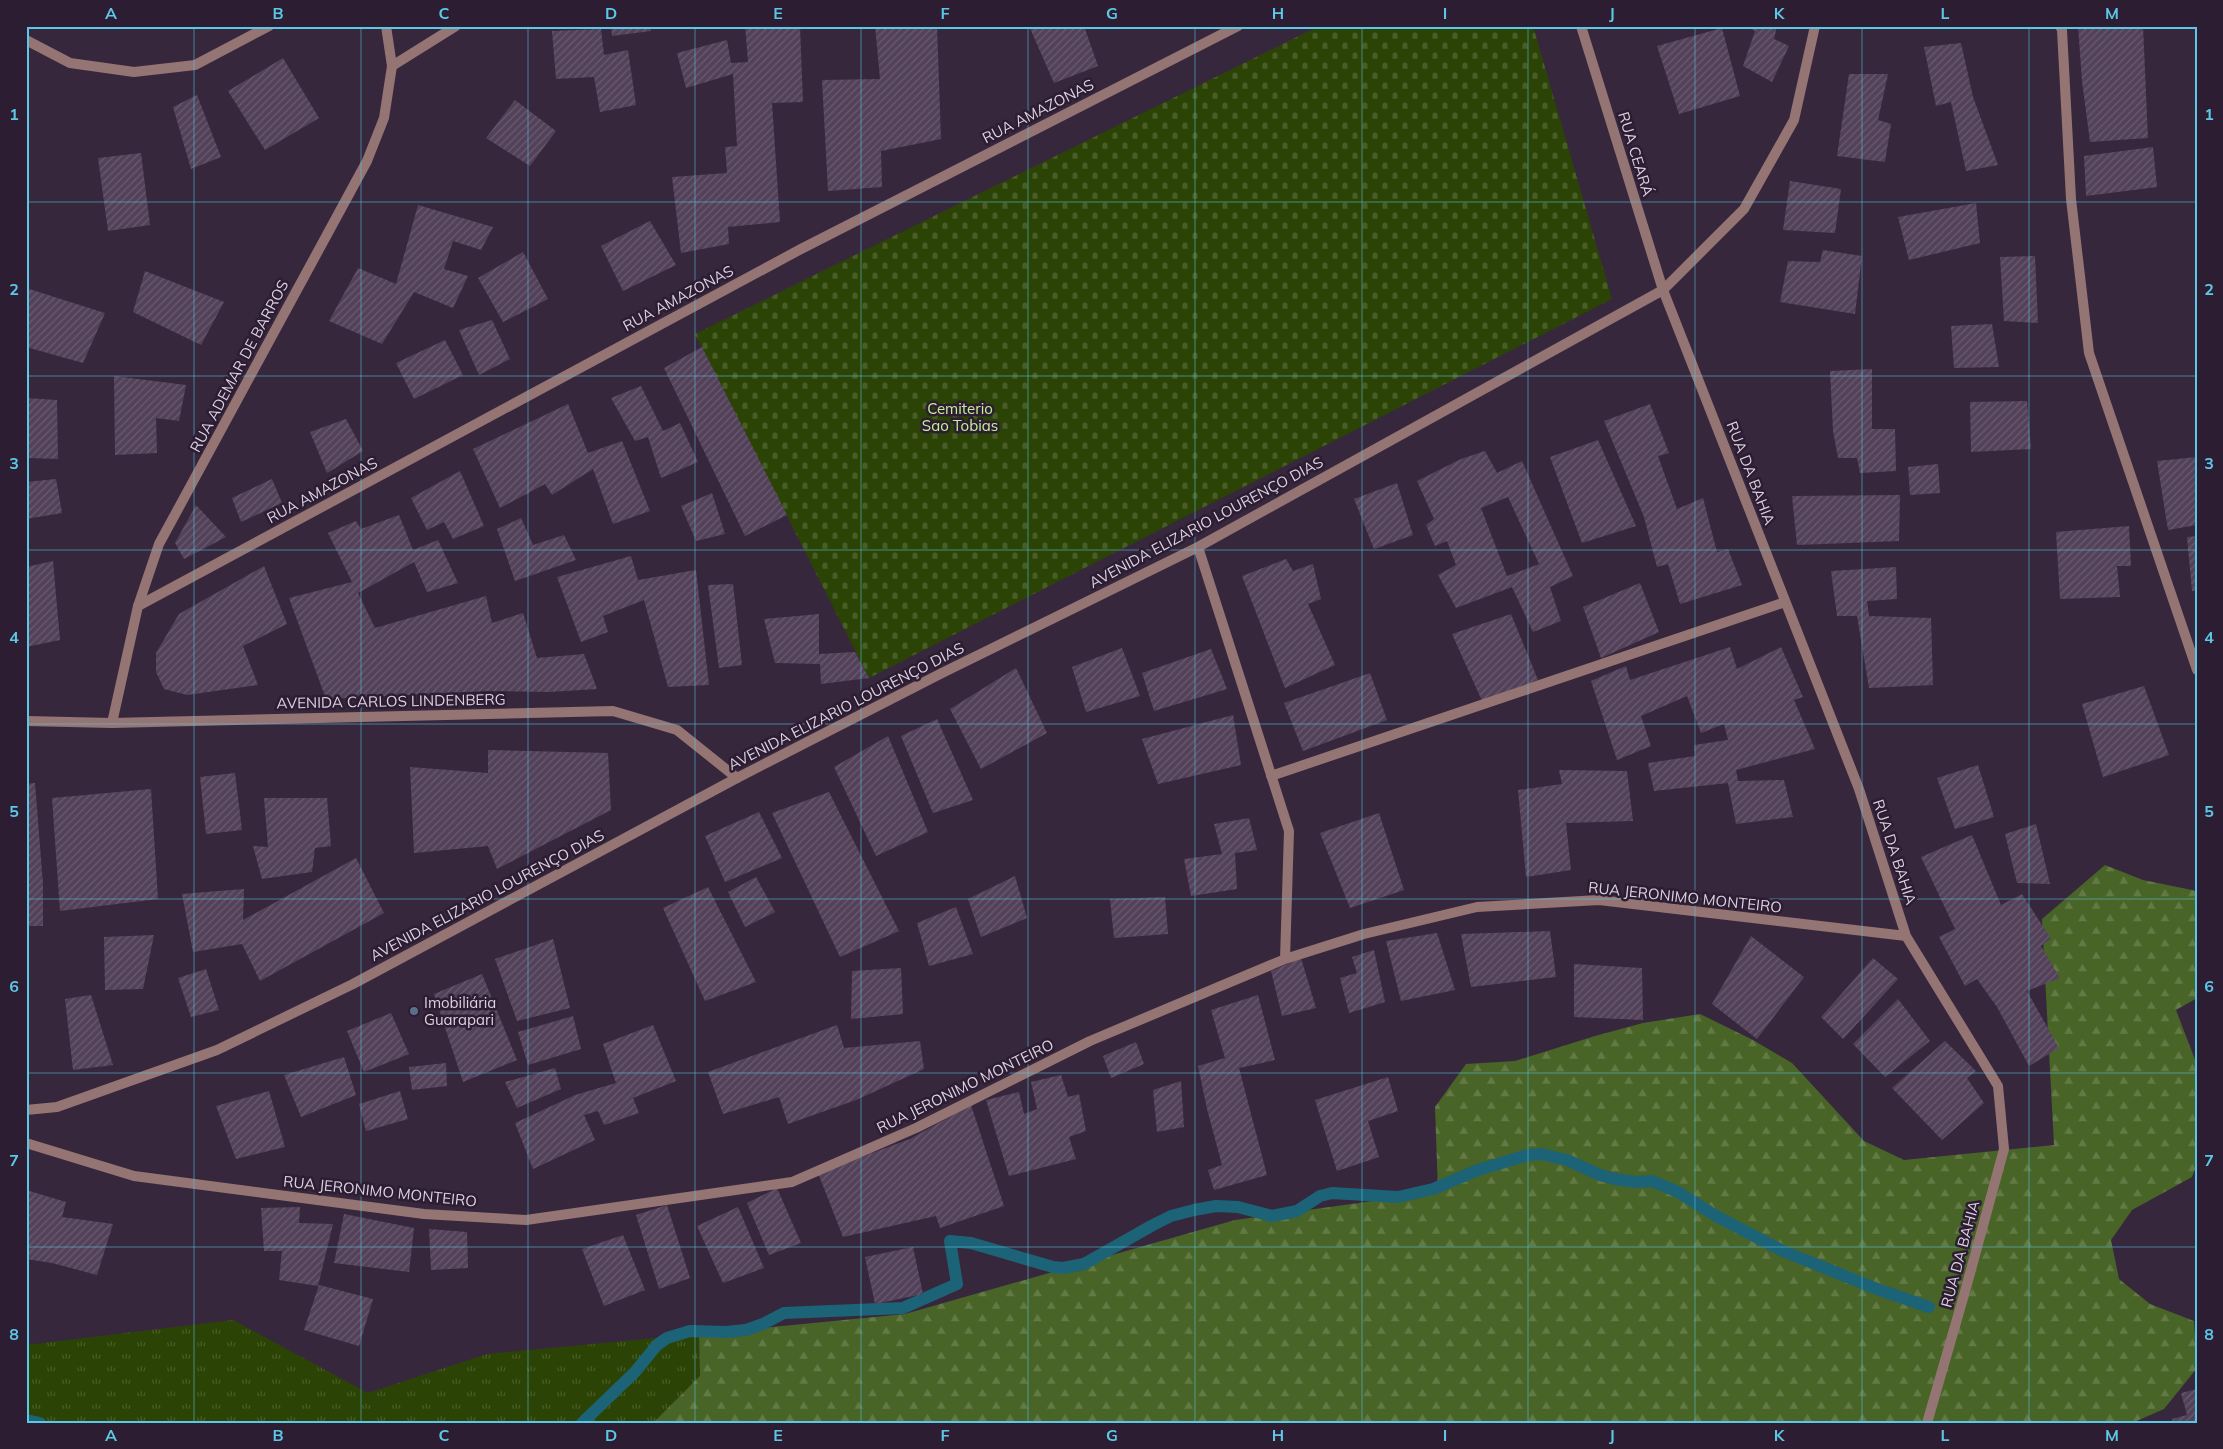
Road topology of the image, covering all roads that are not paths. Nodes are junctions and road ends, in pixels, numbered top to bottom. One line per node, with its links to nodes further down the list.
1 (269, 26): 8 (street)
2 (386, 26): 9 (street, RUA ADEMAR DE BARROS)
3 (456, 26): 9 (street)
4 (1238, 26): 13 (street, RUA AMAZONAS)
5 (1581, 26): 10 (street, RUA CEARÁ)
6 (1815, 26): 10 (street, AVENIDA ELIZARIO LOURENÇO DIAS)
7 (2060, 26): 14 (street)
8 (26, 40)
9 (392, 66): 13 (street, RUA ADEMAR DE BARROS)
10 (1663, 290): 11 (street, AVENIDA ELIZARIO LOURENÇO DIAS); 12 (street, RUA DA BAHIA)
11 (1198, 547): 17 (street); 18 (street, AVENIDA ELIZARIO LOURENÇO DIAS)
12 (1785, 602): 17 (street); 19 (street, RUA DA BAHIA)
13 (138, 606): 16 (street, RUA ADEMAR DE BARROS)
14 (2197, 670)
15 (26, 721): 16 (street, AVENIDA CARLOS LINDENBERG)
16 (112, 723): 18 (street, AVENIDA CARLOS LINDENBERG)
17 (1271, 776): 20 (street)
18 (736, 778): 21 (street, AVENIDA ELIZARIO LOURENÇO DIAS)
19 (1906, 936): 20 (street, RUA JERONIMO MONTEIRO); 23 (street, RUA DA BAHIA)
20 (1285, 959): 22 (street, RUA JERONIMO MONTEIRO)
21 (26, 1110)
22 (26, 1143)
23 (1927, 1423)

